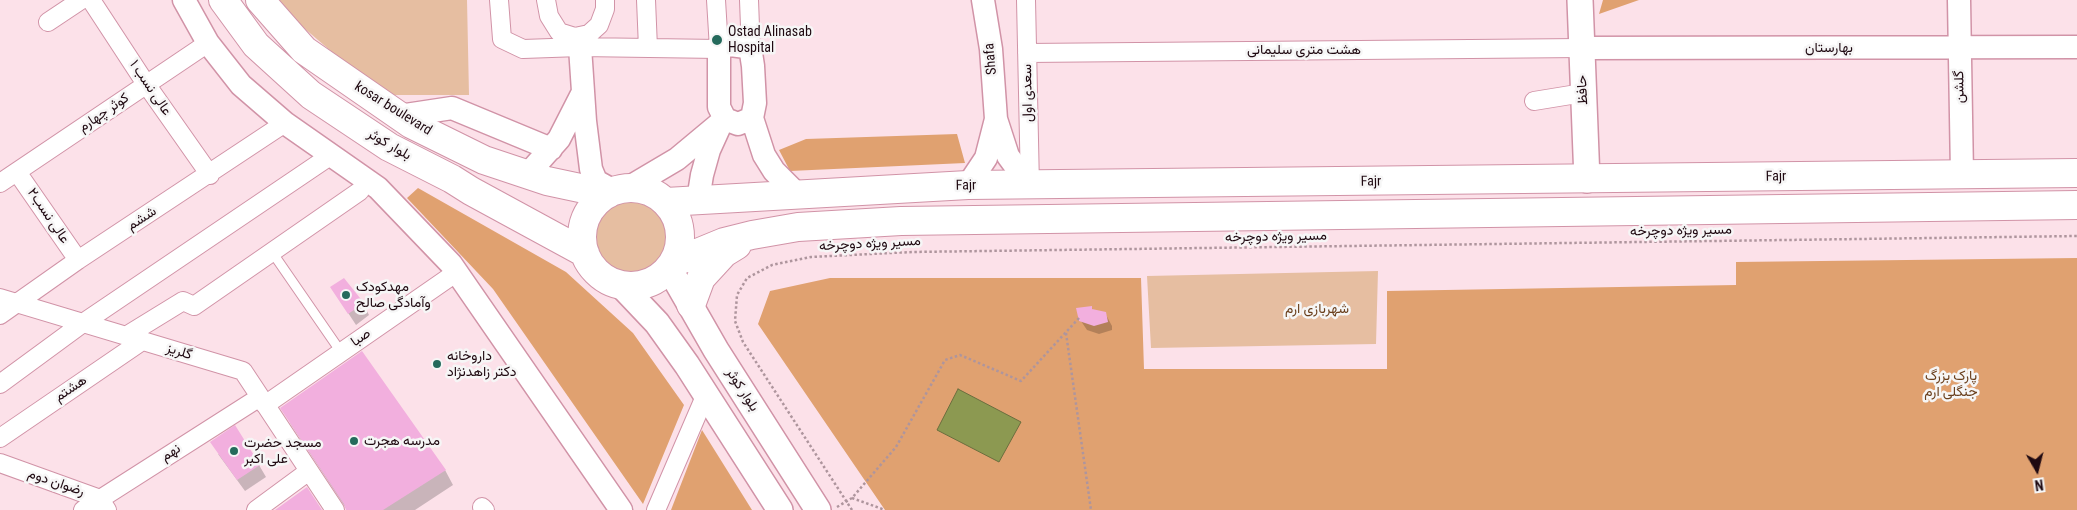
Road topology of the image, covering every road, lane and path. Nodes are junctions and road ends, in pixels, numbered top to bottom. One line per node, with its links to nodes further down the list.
1 (81, 0): 16 (street)
2 (91, 0): 26 (street, عالی نسب ۱)
3 (184, 0): 18 (street)
4 (223, 0): 48 (main road, بلوار کوثر)
5 (260, 0): 30 (main road, kosar boulevard)
6 (498, 0): 17 (street)
7 (546, 0): 17 (street)
8 (604, 0): 17 (street)
9 (646, 0): 20 (street)
10 (716, 0): 23 (street)
11 (749, 0): 24 (street)
12 (984, 0): 33 (street, Shafa)
13 (1026, 0): 25 (street, سعدی اول)
14 (1580, 0): 21 (main road, حافظ)
15 (1959, 0): 22 (street, گلشن)
16 (48, 22)
17 (584, 41): 20 (street); 27 (street)
18 (208, 43): 26 (street, کوثر چهارم); 34 (street)
19 (2077, 46): 22 (street, بهارستان)
20 (648, 48): 23 (street)
21 (1581, 48): 22 (street, بهارستان); 25 (street, هشت متری سلیمانی); 28 (main road, حافظ)
22 (1960, 48): 40 (street, گلشن)
23 (719, 49): 24 (street); 32 (street)
24 (751, 53): 31 (street)
25 (1027, 53): 46 (street, سعدی اول)
26 (146, 84): 38 (street, کوثر چهارم); 41 (street, عالی نسب ۱)
27 (584, 91): 35 (street); 49 (street)
28 (1583, 93): 29 (street); 43 (main road, حافظ)
29 (1534, 102)
30 (399, 116): 35 (street); 37 (main road, kosar boulevard)
31 (752, 118): 32 (street); 50 (street)
32 (724, 119): 49 (street); 51 (street)
33 (996, 119): 45 (street); 46 (street)
34 (285, 123): 36 (street); 41 (street, ششم)
35 (551, 149): 42 (street)
36 (330, 156): 61 (street); 67 (street)
37 (484, 160): 42 (main road, kosar boulevard); 48 (main road)
38 (17, 172): 44 (street, کوثر چهارم); 59 (street, عالی نسب۲)
39 (2077, 173): 40 (main road, Fajr)
40 (1962, 174): 43 (main road, Fajr)
41 (210, 175): 59 (street, ششم)
42 (527, 175): 49 (main road, kosar boulevard)
43 (1586, 180): 46 (main road, Fajr); 54 (main road)
44 (0, 183)
45 (968, 185): 46 (main road, Fajr); 50 (main road, Fajr)
46 (1030, 186)
47 (360, 191): 57 (street)
48 (471, 191): 58 (main road, بلوار کوثر)
49 (617, 191): 52 (main road); 58 (main road)
50 (797, 194): 51 (main road, Fajr)
51 (698, 200): 52 (main road, Fajr)
52 (666, 202): 60 (main road)
53 (2077, 205): 54 (main road)
54 (1587, 213): 55 (main road)
55 (752, 235): 60 (main road); 64 (main road)
56 (2077, 236): 78 (path, مسیر ویژه دوچرخه)
57 (272, 252): 69 (street, هشتم); 70 (lane)
58 (585, 253): 62 (main road)
59 (78, 260): 63 (street, ششم)
60 (671, 265): 62 (main road); 64 (main road, بلوار کوثر)
61 (457, 272): 70 (street, صبا); 83 (street)
62 (621, 285): 72 (main road)
63 (8, 301): 65 (street, ششم); 67 (street, گلریز)
64 (691, 305): 86 (main road, بلوار کوثر)
65 (0, 315)
66 (1079, 318): 68 (path)
67 (83, 323): 69 (street, گلریز); 71 (street)
68 (1066, 332): 77 (path); 90 (path)
69 (134, 339): 73 (street, گلریز); 74 (street, هشتم)
70 (341, 352): 73 (street, صبا)
71 (0, 384)
72 (706, 394): 84 (street); 85 (main road)
73 (263, 401): 76 (street, گلریز); 79 (street, نهم)
74 (0, 438)
75 (0, 463): 79 (street, رضوان دوم)
76 (309, 471): 81 (street); 82 (street, گلریز)
77 (852, 498): 78 (path); 89 (path)
78 (846, 501): 87 (path); 88 (path, مسیر ویژه دوچرخه)
79 (104, 504): 80 (street, نهم)
80 (83, 510)
81 (256, 510)
82 (335, 510)
83 (621, 510)
84 (656, 510)
85 (780, 510)
86 (818, 510)
87 (832, 510)
88 (852, 510)
89 (885, 510)
90 (1091, 510)

